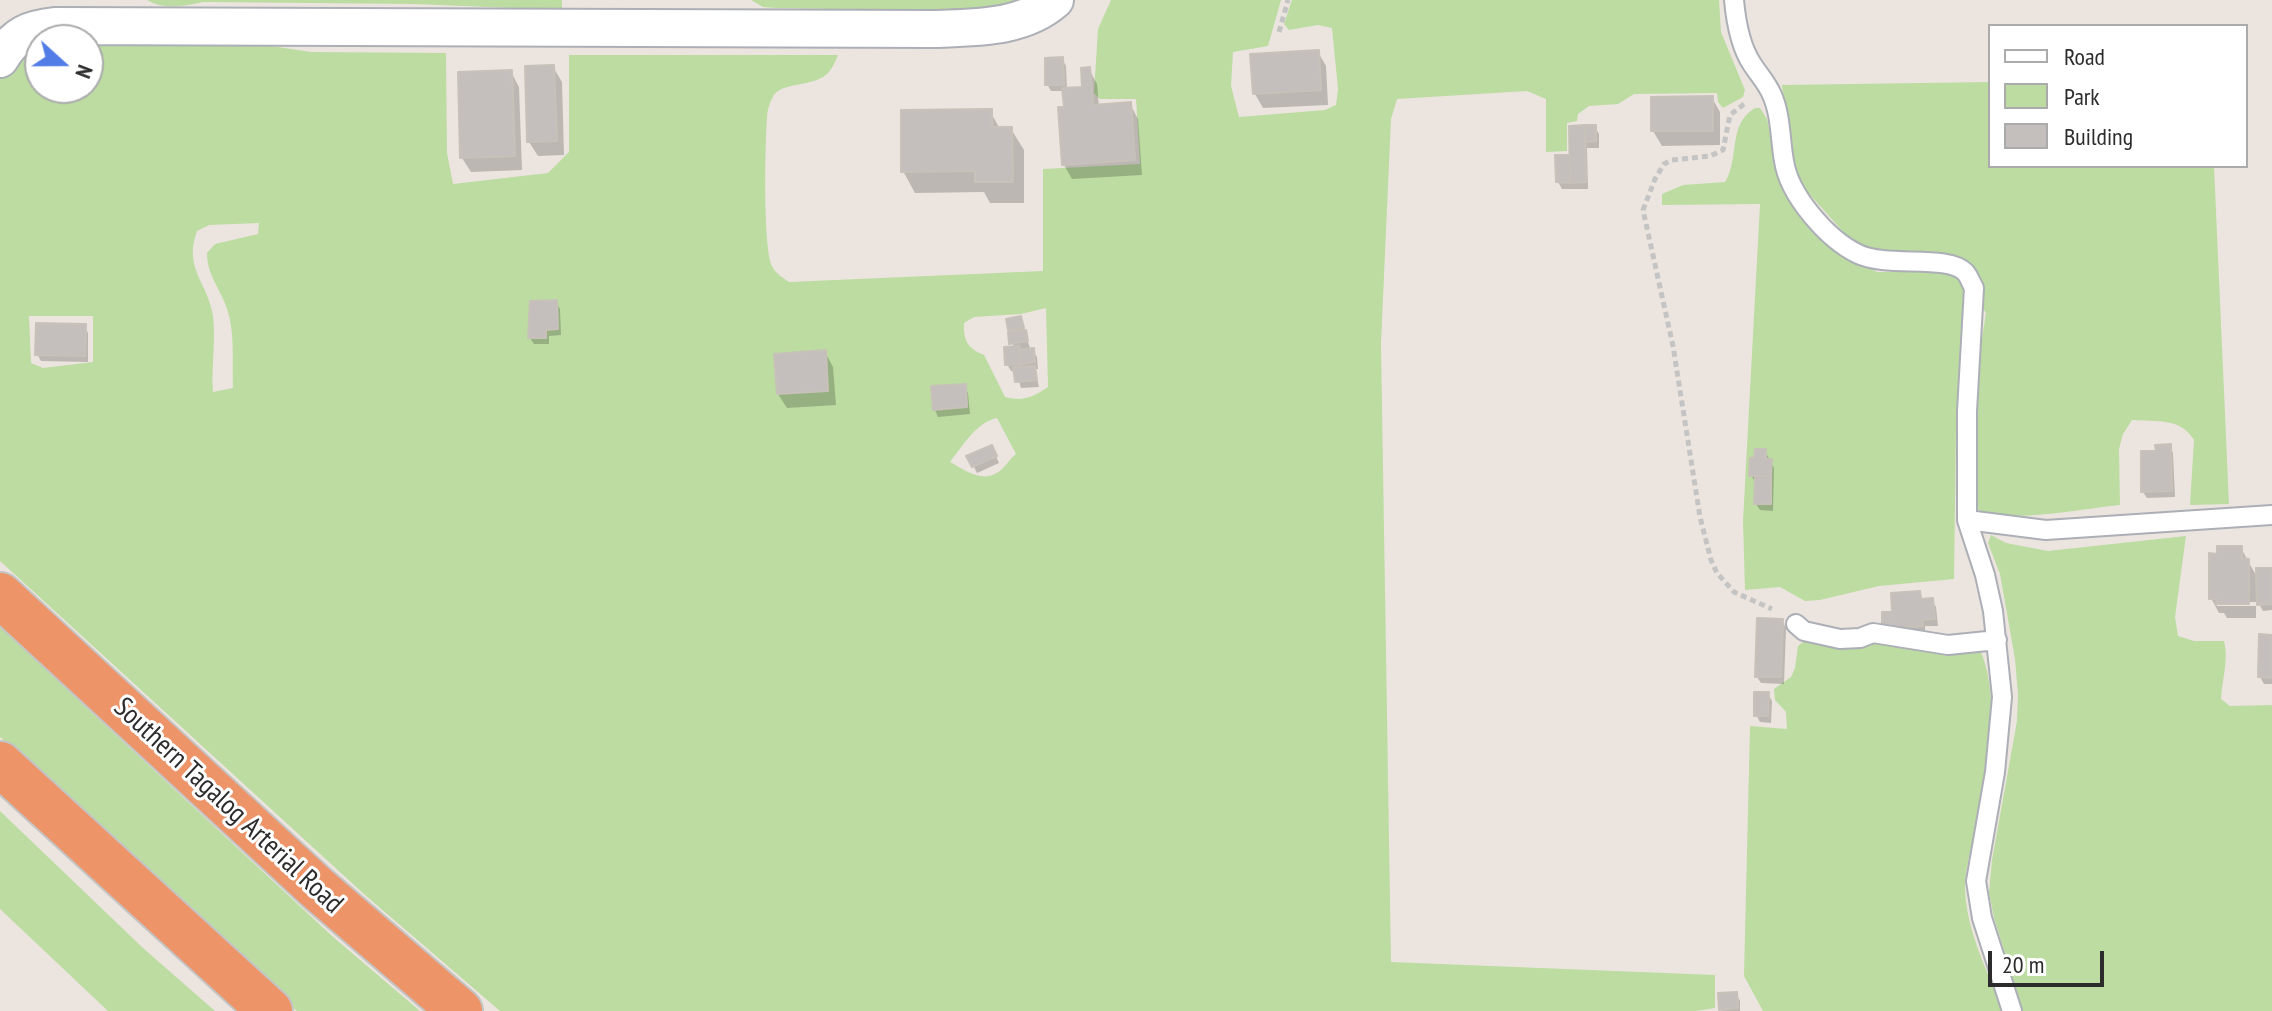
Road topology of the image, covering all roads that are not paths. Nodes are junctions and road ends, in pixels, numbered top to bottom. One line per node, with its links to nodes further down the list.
1 (1055, 0): 3 (street)
2 (1734, 0): 5 (lane)
3 (0, 59)
4 (2272, 515): 5 (lane)
5 (1967, 520): 8 (lane)
6 (0, 595): 11 (highway, Southern Tagalog Arterial Road)
7 (1796, 624): 8 (lane)
8 (1997, 640): 12 (lane)
9 (0, 764): 10 (highway)
10 (270, 1011)
11 (460, 1011)
12 (2012, 1011)

